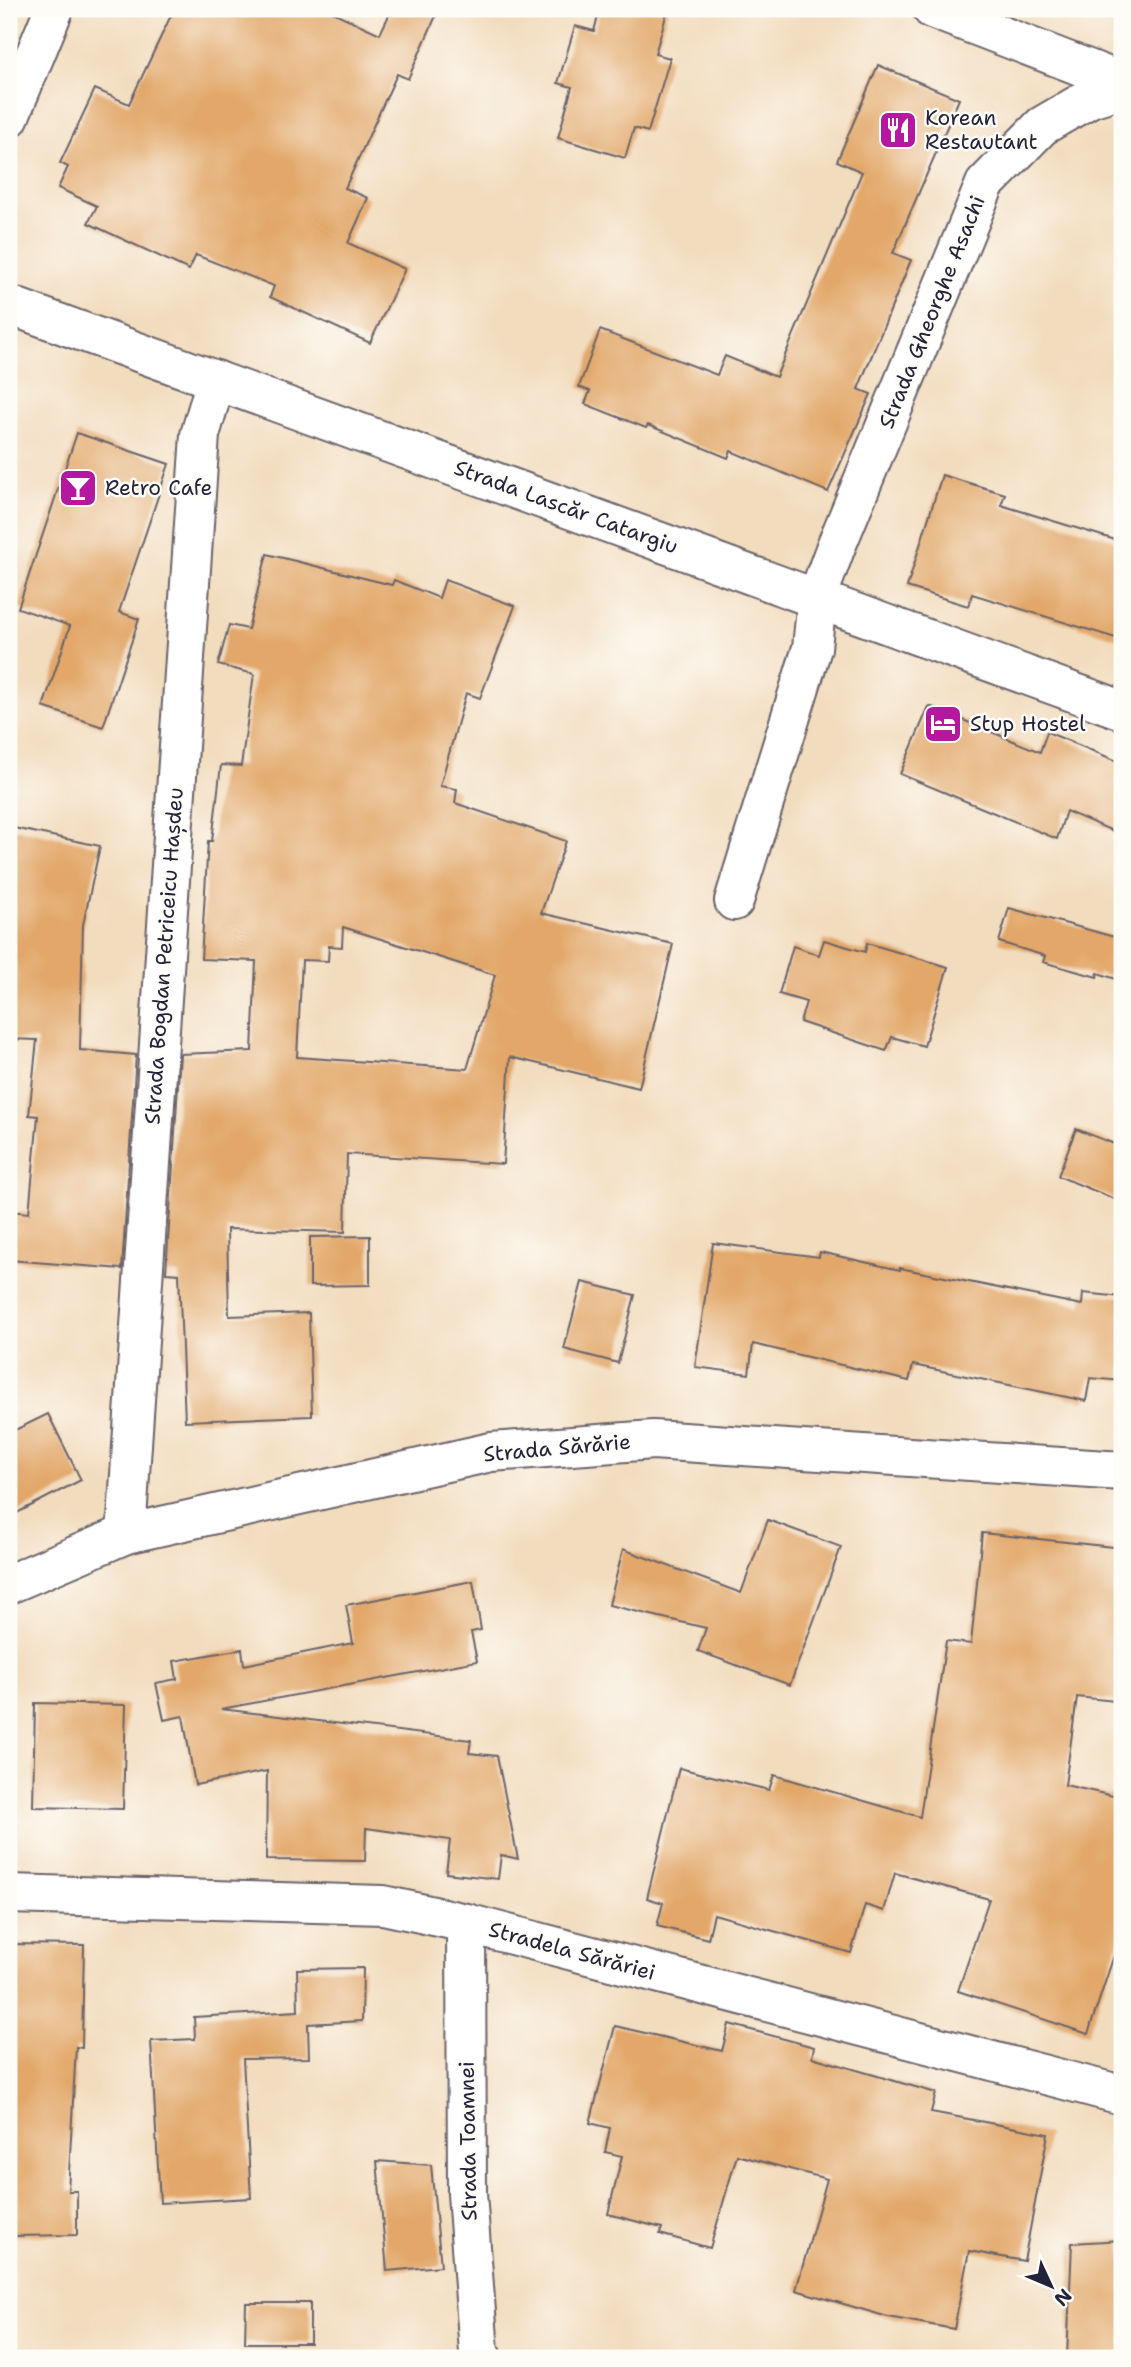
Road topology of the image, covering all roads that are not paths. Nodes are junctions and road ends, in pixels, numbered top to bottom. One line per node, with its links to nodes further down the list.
1 (54, 9): 5 (street)
2 (932, 9): 3 (street)
3 (1122, 82)
4 (1122, 88): 8 (street, Strada Gheorghe Asachi)
5 (9, 118)
6 (9, 305): 7 (street, Strada Lascăr Catargiu)
7 (216, 380): 8 (street, Strada Lascăr Catargiu); 12 (street, Strada Bogdan Petriceicu Hașdeu)
8 (817, 598): 9 (street, Strada Lascăr Catargiu); 10 (street, Strada Gheorghe Asachi)
9 (1122, 710)
10 (734, 901)
11 (1122, 1471): 12 (street, Strada Sărărie)
12 (126, 1534): 13 (street, Strada Sărărie)
13 (9, 1584)
14 (9, 1894): 15 (street, Stradela Sărăriei)
15 (466, 1923): 16 (street, Stradela Sărăriei); 17 (street, Strada Toamnei)
16 (1122, 2095)
17 (482, 2358)

